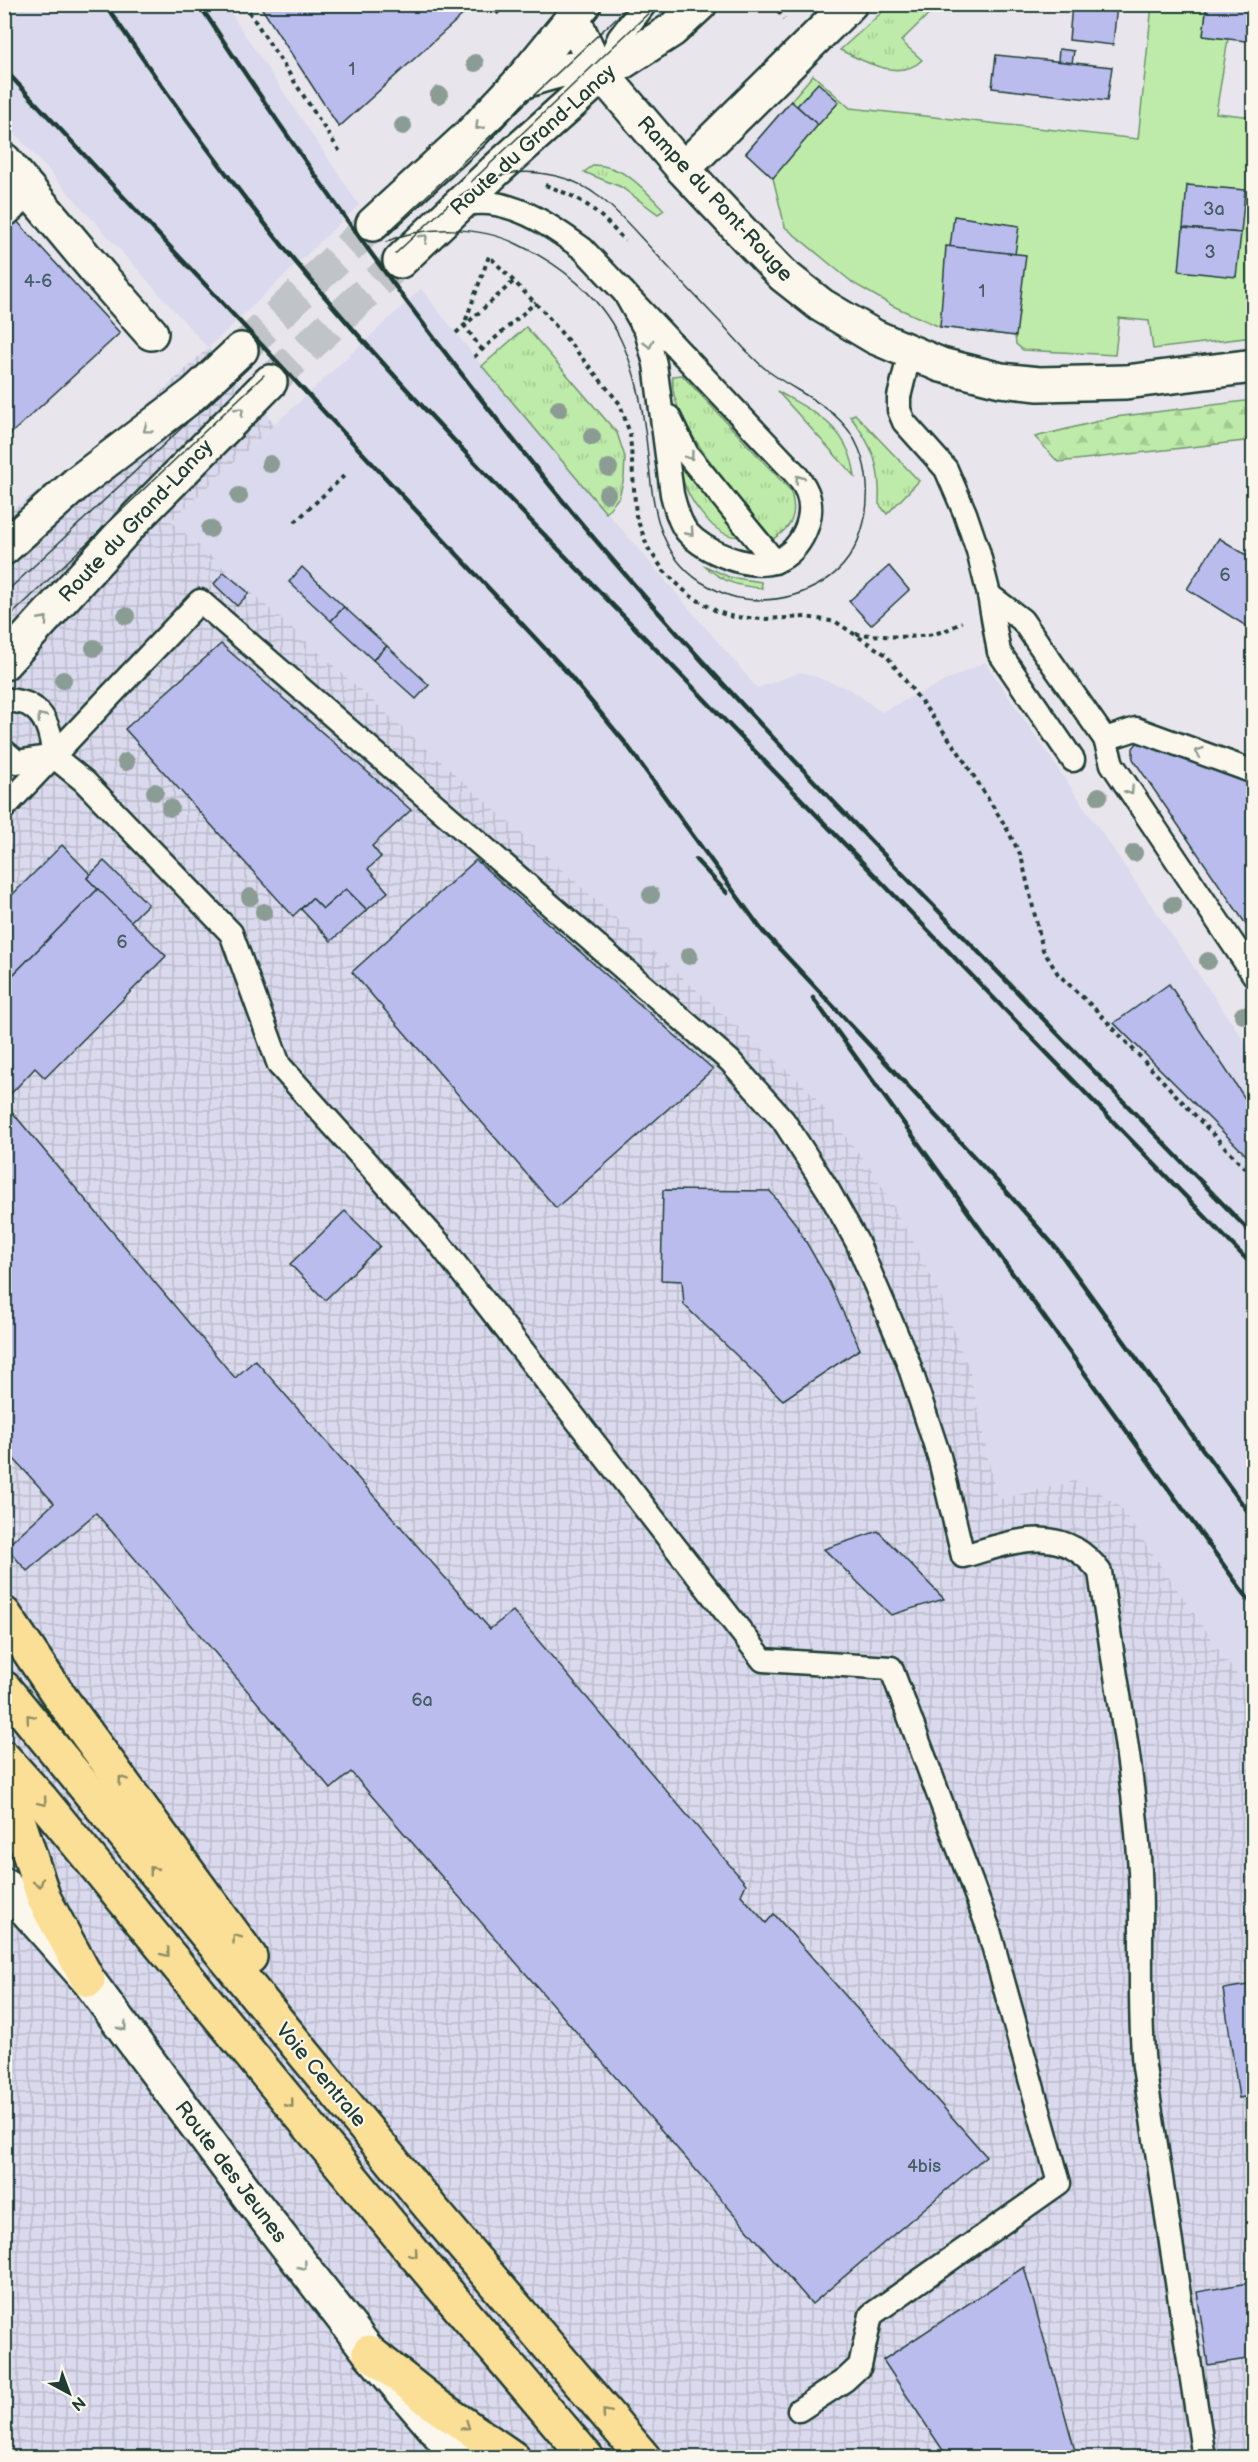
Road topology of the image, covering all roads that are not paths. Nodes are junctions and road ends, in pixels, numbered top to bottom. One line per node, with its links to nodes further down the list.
1 (645, 4): 5 (lane)
2 (700, 4): 5 (street, Route du Grand-Lancy)
3 (850, 4): 8 (street)
4 (575, 9): 5 (street, Rampe du Pont-Rouge); 6 (street)
5 (602, 75): 6 (street); 8 (street, Rampe du Pont-Rouge); 10 (street, Route du Grand-Lancy)
6 (519, 83): 11 (street, one-way to 11)
7 (4, 160): 9 (street)
8 (683, 169): 16 (street, Rampe du Pont-Rouge)
9 (16, 199): 14 (street)
10 (460, 204): 12 (street, Route du Grand-Lancy, one-way to 10); 13 (lane)
11 (373, 224)
12 (400, 261)
13 (624, 292): 19 (lane, one-way to 19); 21 (lane, one-way to 13)
14 (151, 333)
15 (241, 350): 20 (street, one-way to 20)
16 (910, 352): 17 (street, Rampe du Pont-Rouge); 22 (lane)
17 (1254, 366)
18 (270, 382): 23 (street, Route du Grand-Lancy, one-way to 18)
19 (658, 384): 21 (lane, one-way to 21); 21 (lane, one-way to 21)
20 (4, 548)
21 (775, 562)
22 (989, 595): 25 (lane); 28 (lane)
23 (4, 663)
24 (4, 699): 27 (lane, one-way to 24)
25 (1105, 738): 29 (lane, one-way to 25); 31 (lane, one-way to 31)
26 (4, 751): 27 (lane)
27 (53, 756): 30 (lane); 40 (lane); 45 (lane)
28 (1073, 760)
29 (1254, 772)
30 (4, 808)
31 (1254, 975)
32 (4, 1614): 38 (main road, one-way to 32)
33 (4, 1688): 38 (main road, Voie Centrale, one-way to 33)
34 (4, 1758): 43 (main road, Voie Centrale, one-way to 43)
35 (4, 1789): 37 (main road, one-way to 37)
36 (4, 1885): 37 (street, Route des Jeunes)
37 (88, 1980): 39 (street, Route des Jeunes, one-way to 39)
38 (430, 2207): 44 (main road, Voie Centrale, one-way to 38)
39 (369, 2352): 41 (street, Route des Jeunes); 42 (main road, one-way to 42)
40 (799, 2410)
41 (460, 2457)
42 (513, 2457)
43 (587, 2457)
44 (644, 2457)
45 (1204, 2457)

